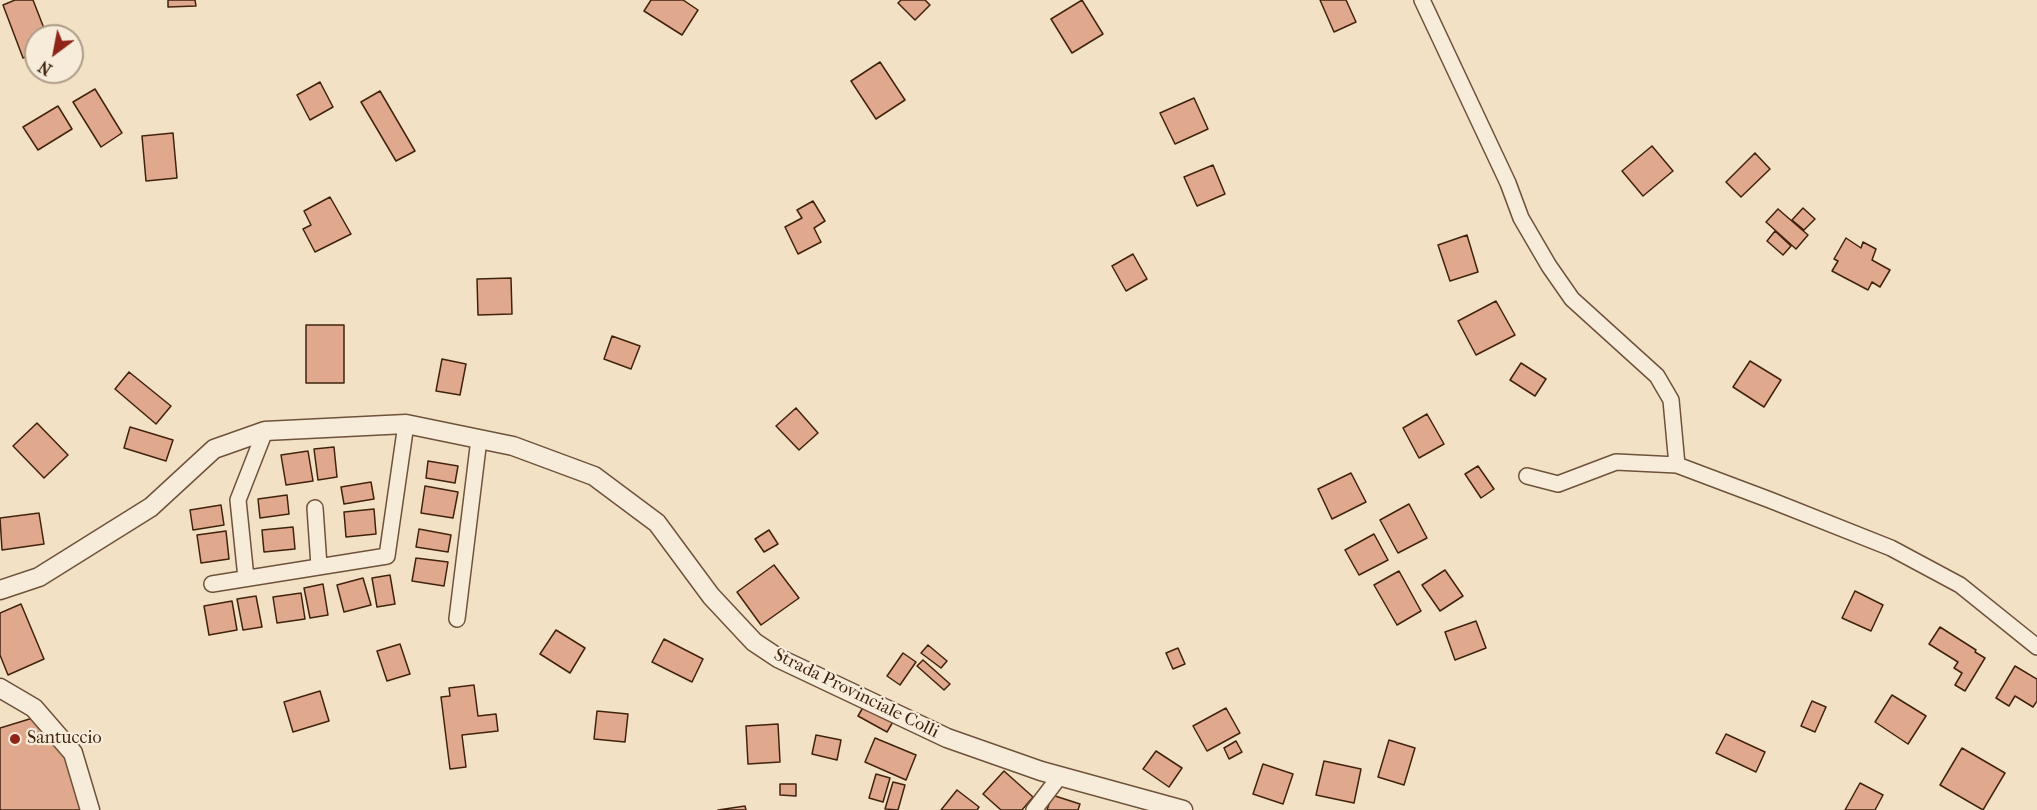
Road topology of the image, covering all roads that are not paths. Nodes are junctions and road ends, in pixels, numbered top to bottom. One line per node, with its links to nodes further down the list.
1 (1422, 0): 5 (street)
2 (406, 424): 3 (street, Strada Provinciale Colli); 4 (street, Strada Provinciale Colli); 8 (street)
3 (265, 431): 9 (street); 11 (street, Strada Provinciale Colli)
4 (479, 439): 12 (street); 15 (street, Strada Provinciale Colli)
5 (1677, 465): 6 (street); 13 (street)
6 (1527, 476)
7 (315, 508): 8 (street)
8 (319, 566): 9 (street)
9 (246, 578): 10 (street)
10 (212, 584)
11 (0, 590)
12 (457, 619)
13 (2037, 647)
14 (0, 688): 16 (street)
15 (1060, 776): 17 (street); 18 (street, Strada Provinciale Colli)
16 (90, 810)
17 (1034, 810)
18 (1183, 810)

